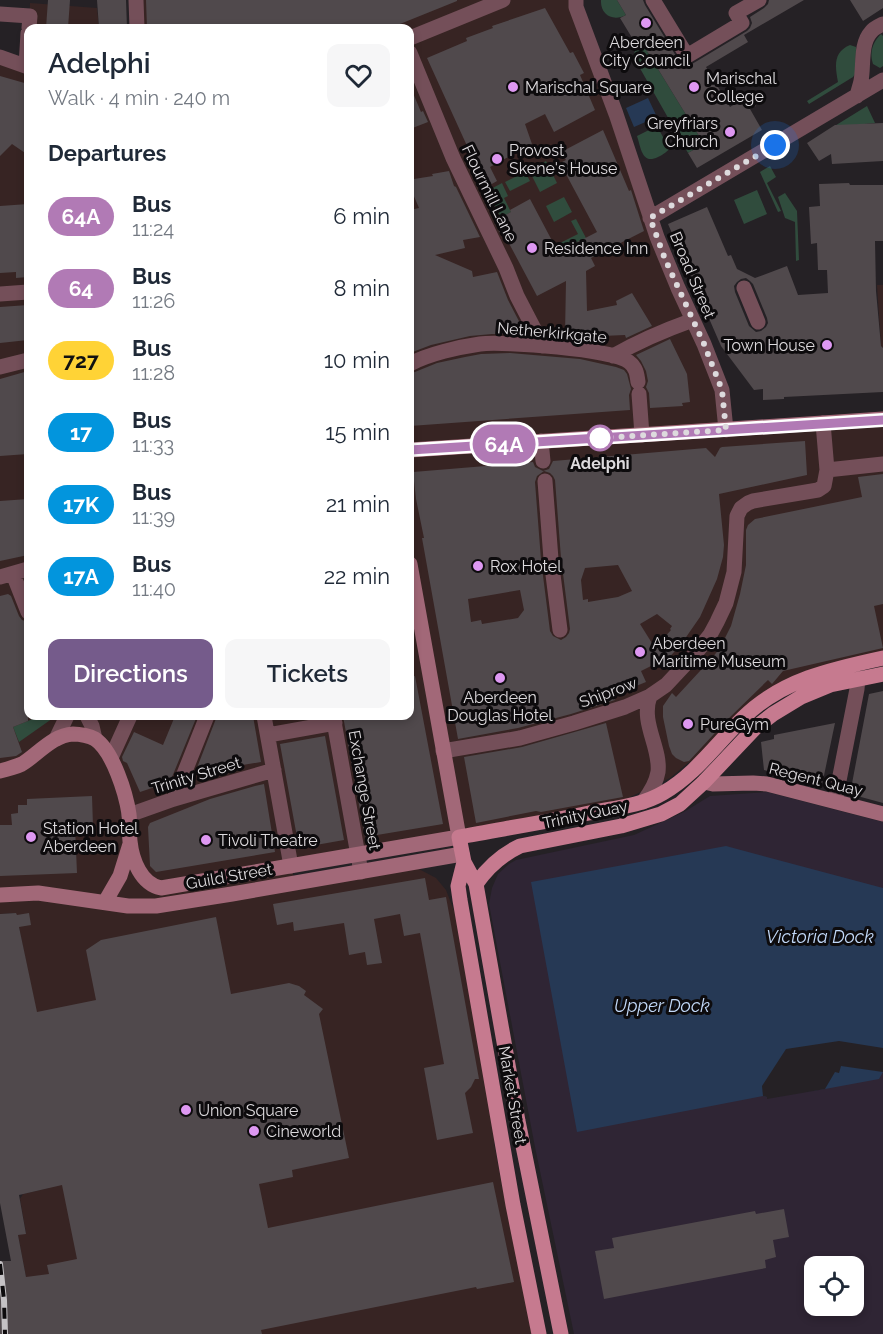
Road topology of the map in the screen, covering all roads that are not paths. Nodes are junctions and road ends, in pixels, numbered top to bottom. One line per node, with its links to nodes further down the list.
1 (136, 0): 8 (street)
2 (503, 0): 10 (street)
3 (576, 0): 16 (street, Broad Street)
4 (653, 0): 5 (street)
5 (759, 0)
6 (0, 14): 7 (street)
7 (29, 24)
8 (137, 24)
9 (883, 24): 15 (street)
10 (414, 36)
11 (0, 57): 13 (street)
12 (414, 63): 22 (street, Flourmill Lane)
13 (24, 66)
14 (883, 80): 15 (street)
15 (856, 96): 16 (street)
16 (650, 218): 20 (street, Broad Street)
17 (744, 288): 21 (street)
18 (24, 292): 19 (street)
19 (0, 294)
20 (693, 320): 23 (street, Netherkirkgate); 29 (street, Broad Street)
21 (758, 322)
22 (543, 346): 23 (street, Netherkirkgate); 25 (street, Netherkirkgate)
23 (613, 356): 30 (street)
24 (24, 361): 26 (street)
25 (414, 363)
26 (0, 367)
27 (883, 420): 28 (street)
28 (823, 423): 29 (street); 35 (street)
29 (726, 430): 30 (street)
30 (642, 435): 31 (street)
31 (542, 441): 32 (street); 33 (street)
32 (414, 450)
33 (543, 461)
34 (883, 464): 35 (street)
35 (827, 470): 45 (street, Shiprow)
36 (545, 481): 41 (street)
37 (24, 570): 38 (street)
38 (6, 575): 40 (street)
39 (414, 601): 56 (street, Market Street)
40 (24, 605)
41 (560, 630)
42 (883, 658): 63 (main road, Trinity Quay)
43 (883, 674): 44 (main road, Trinity Quay)
44 (858, 678): 60 (main road, Trinity Quay); 62 (street)
45 (650, 696): 56 (street, Shiprow); 63 (street)
46 (65, 720): 54 (street)
47 (89, 720): 55 (street)
48 (128, 720): 57 (street)
49 (205, 720): 61 (street)
50 (265, 720): 53 (street)
51 (330, 720): 53 (street)
52 (334, 720): 68 (street, Exchange Street)
53 (268, 735): 58 (street)
54 (56, 739): 55 (street); 59 (street)
55 (95, 739): 57 (street)
56 (443, 752): 66 (street, Market Street)
57 (111, 758): 65 (street)
58 (274, 770): 61 (street, Trinity Street); 70 (street)
59 (0, 771)
60 (704, 782): 62 (street, Regent Quay); 72 (main road, Trinity Quay)
61 (174, 799): 65 (street, Trinity Street)
62 (835, 801): 64 (street, Regent Quay)
63 (643, 802): 66 (main road, Trinity Quay)
64 (883, 814)
65 (129, 815): 67 (street)
66 (459, 837): 68 (street, Guild Street); 69 (main road, Market Street)
67 (130, 844): 70 (street, Guild Street); 74 (street)
68 (358, 854): 70 (street, Guild Street); 71 (street, Exchange Street)
69 (463, 858): 71 (street, Guild Street); 72 (main road, Market Street); 75 (main road, Market Street)
70 (291, 866)
71 (361, 872): 74 (street, Guild Street)
72 (476, 884): 76 (main road, Market Street)
73 (0, 895): 74 (street, Guild Street)
74 (105, 902)
75 (539, 1334)
76 (561, 1334)

